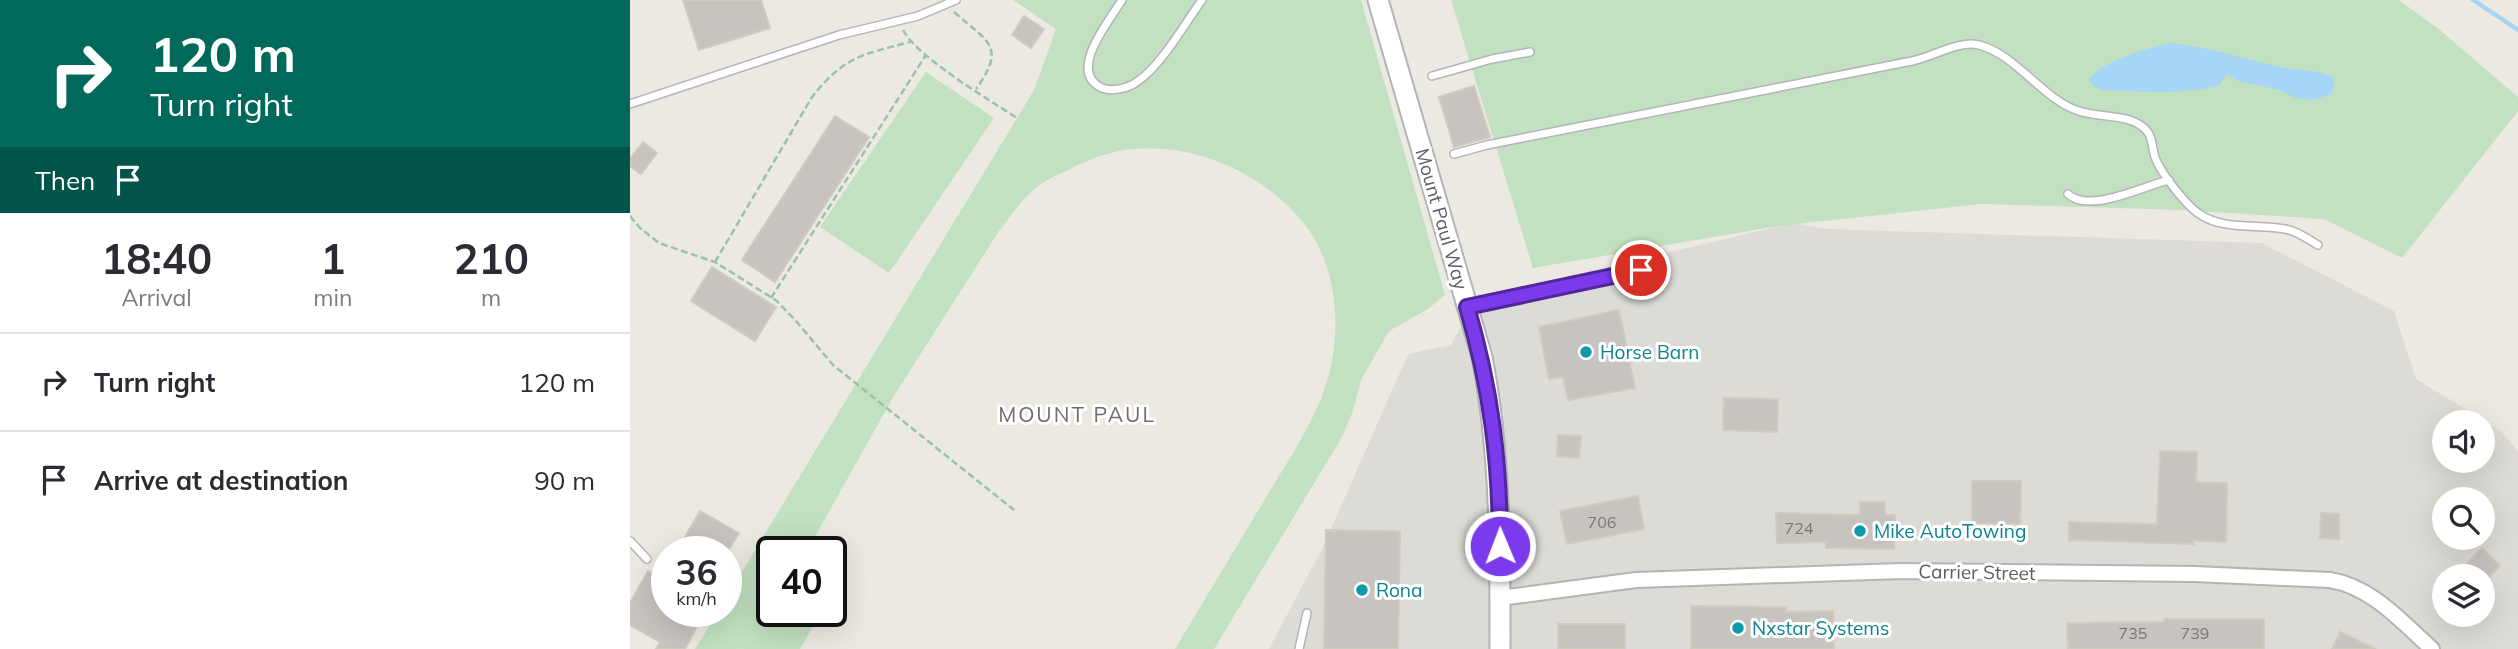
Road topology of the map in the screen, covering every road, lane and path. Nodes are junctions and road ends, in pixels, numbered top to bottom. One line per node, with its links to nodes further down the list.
1 (956, 0): 5 (lane)
2 (1122, 0): 3 (lane)
3 (1202, 0)
4 (1378, 0): 22 (street, Mount Paul Way)
5 (947, 5): 6 (lane); 11 (path)
6 (901, 20): 7 (path); 12 (lane)
7 (910, 43): 9 (path); 19 (path)
8 (1530, 52): 10 (lane)
9 (926, 55): 11 (path); 21 (path)
10 (1432, 76)
11 (975, 90): 13 (path)
12 (630, 104)
13 (1017, 118)
14 (1454, 155): 15 (lane)
15 (2169, 180): 16 (lane); 18 (lane)
16 (2068, 194)
17 (630, 216): 19 (path)
18 (2318, 245)
19 (715, 262): 21 (path)
20 (1641, 270): 22 (lane)
21 (771, 298): 23 (path)
22 (1467, 307): 26 (street, Mount Paul Way)
23 (1014, 510)
24 (630, 541): 25 (lane)
25 (646, 559)
26 (1500, 598): 29 (street, Mount Paul Way); 30 (street, Carrier Street)
27 (1307, 613): 28 (lane)
28 (1299, 649)
29 (1500, 649)
30 (2432, 649)

